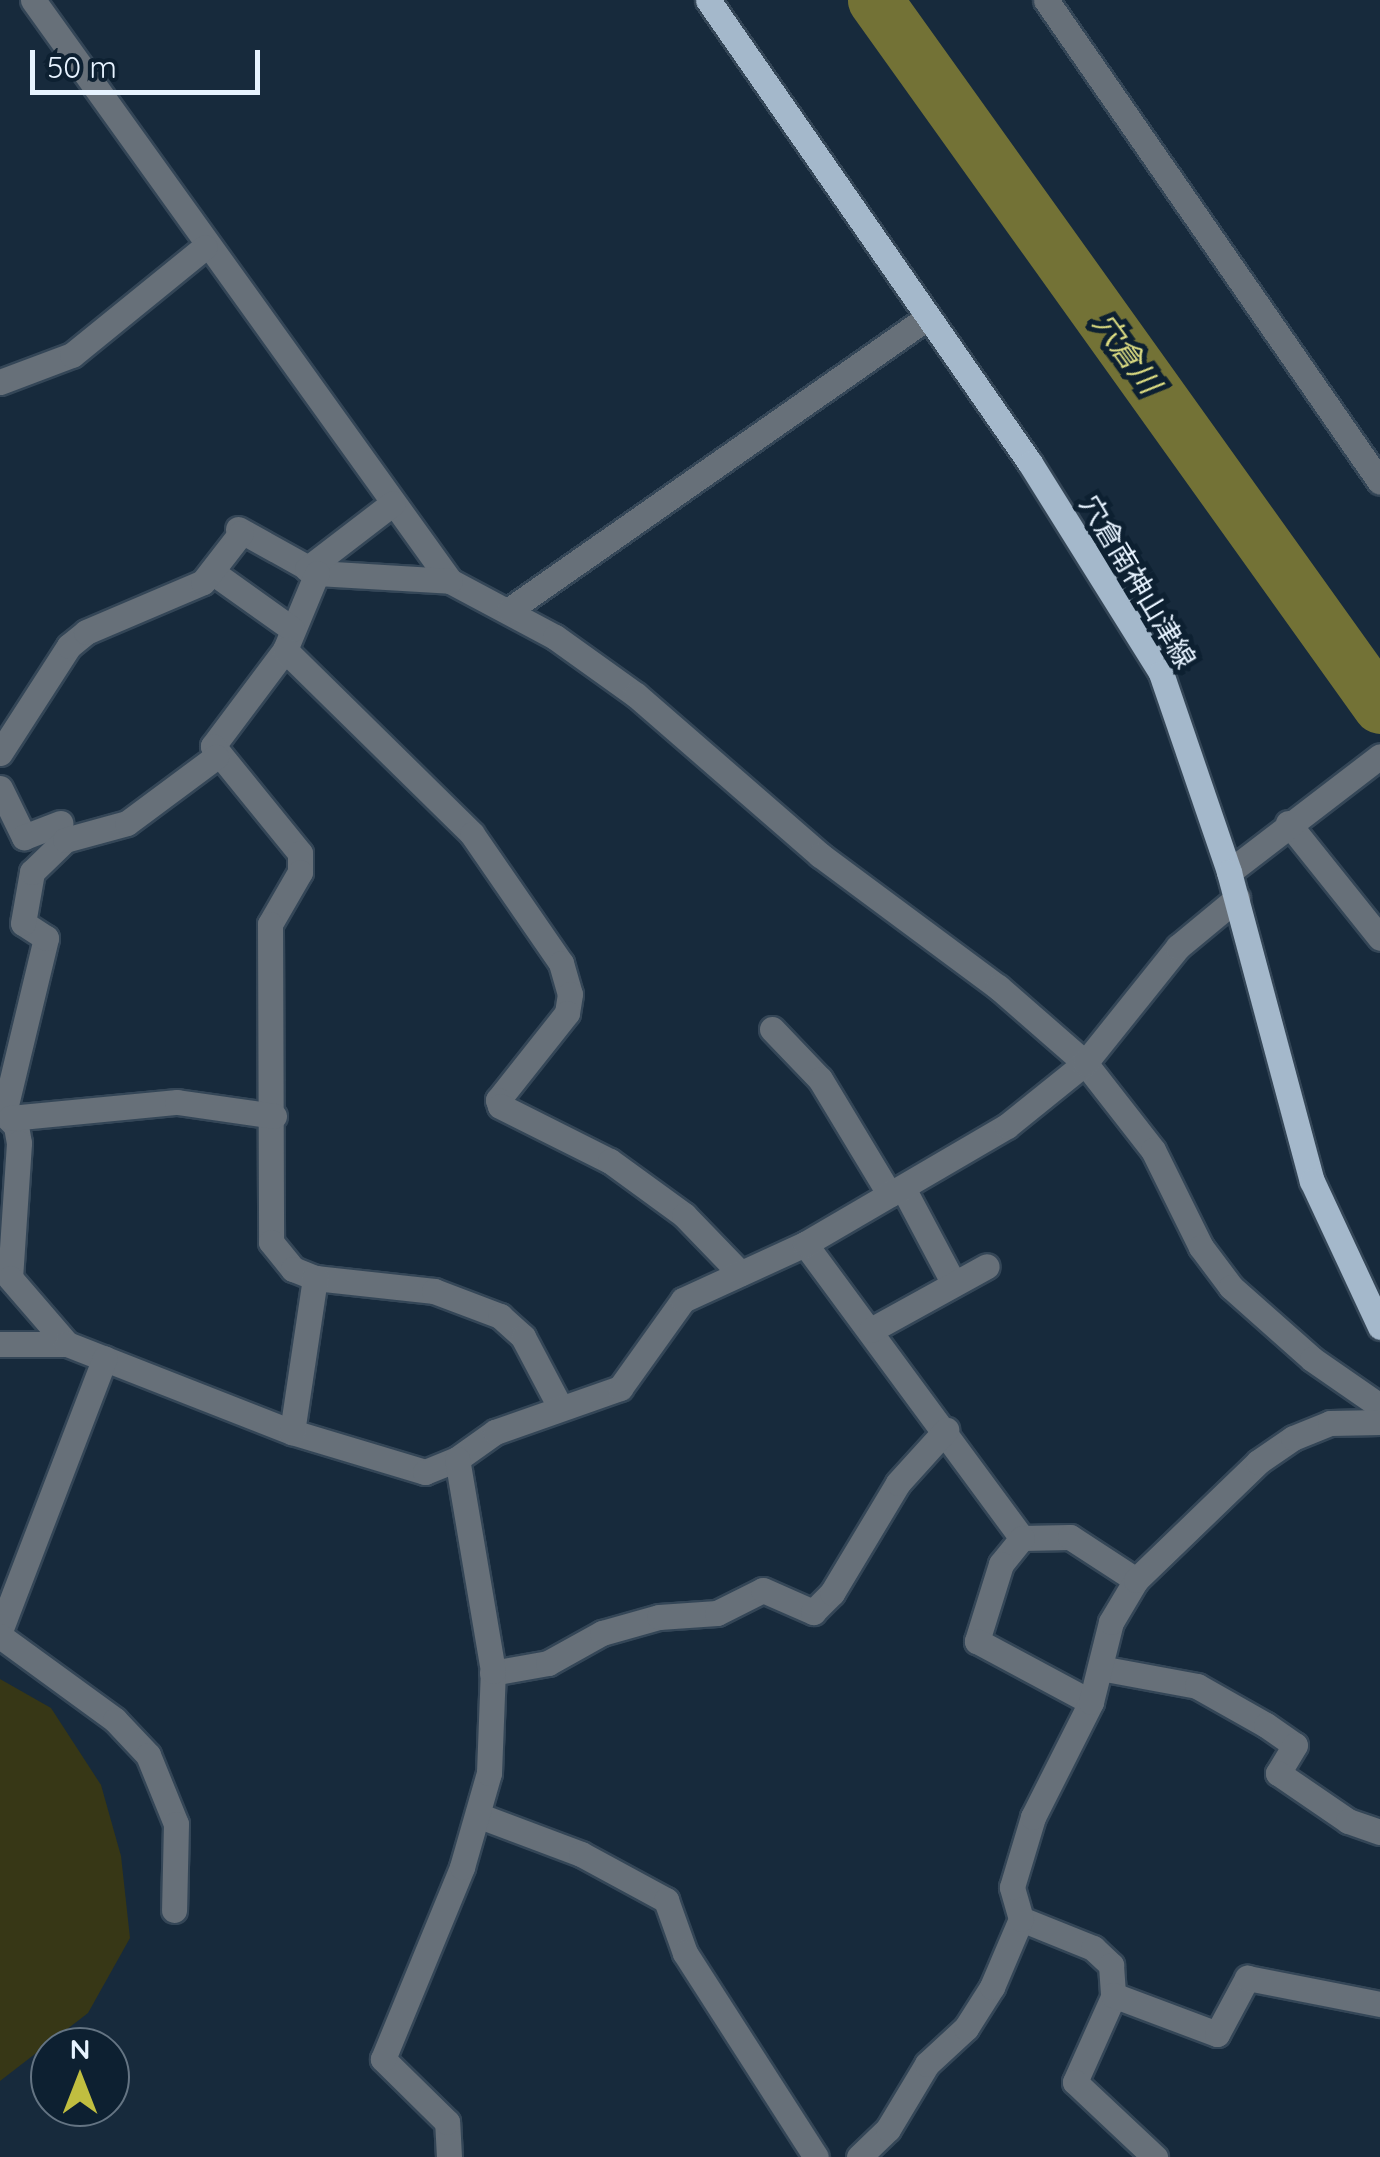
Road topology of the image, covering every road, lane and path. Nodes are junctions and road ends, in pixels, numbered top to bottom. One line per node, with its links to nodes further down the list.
1 (34, 0): 4 (street)
2 (708, 0): 5 (main road, 穴倉南神山津線)
3 (1046, 0): 7 (street)
4 (206, 247): 6 (street); 8 (street)
5 (928, 317): 12 (street); 20 (main road, 穴倉南神山津線)
6 (0, 382)
7 (1380, 482)
8 (393, 503): 9 (street); 11 (street)
9 (312, 571): 10 (street); 11 (street); 13 (street)
10 (215, 574): 13 (street); 14 (street)
11 (450, 581): 12 (street)
12 (510, 610): 24 (street)
13 (289, 640): 16 (street); 30 (street)
14 (3, 740)
15 (1380, 756): 18 (street)
16 (216, 757): 25 (street); 26 (street)
17 (0, 788): 19 (street)
18 (1297, 815): 20 (street); 22 (street)
19 (60, 823)
20 (1229, 872): 21 (main road, 穴倉南神山津線)
21 (1237, 898): 24 (street); 33 (main road, 穴倉南神山津線)
22 (1380, 938)
23 (772, 1029): 27 (street)
24 (1085, 1063): 27 (street); 38 (street)
25 (5, 1114): 26 (street); 36 (street)
26 (274, 1116): 31 (street)
27 (897, 1192): 28 (street); 32 (street)
28 (805, 1244): 30 (street); 34 (street)
29 (986, 1266): 32 (street)
30 (740, 1273): 39 (street)
31 (315, 1278): 39 (street); 42 (street)
32 (953, 1282): 34 (street)
33 (1380, 1327)
34 (871, 1330): 41 (street)
35 (0, 1344): 36 (street)
36 (67, 1344): 37 (street)
37 (105, 1358): 42 (street); 46 (street)
38 (1380, 1406)
39 (560, 1407): 43 (street)
40 (1380, 1422): 45 (street)
41 (946, 1430): 44 (street); 48 (street)
42 (292, 1432): 43 (street)
43 (457, 1459): 48 (street)
44 (1022, 1538): 45 (street); 49 (street)
45 (1136, 1580): 47 (street)
46 (0, 1634): 52 (street)
47 (1100, 1668): 49 (street); 51 (street)
48 (492, 1673): 50 (street)
49 (1091, 1702): 53 (street)
50 (480, 1816): 57 (street); 58 (street)
51 (1380, 1832)
52 (174, 1910)
53 (1021, 1919): 54 (street); 59 (street)
54 (1113, 1995): 55 (street); 56 (street)
55 (1380, 2004)
56 (1149, 2155)
57 (449, 2157)
58 (816, 2157)
59 (859, 2157)

